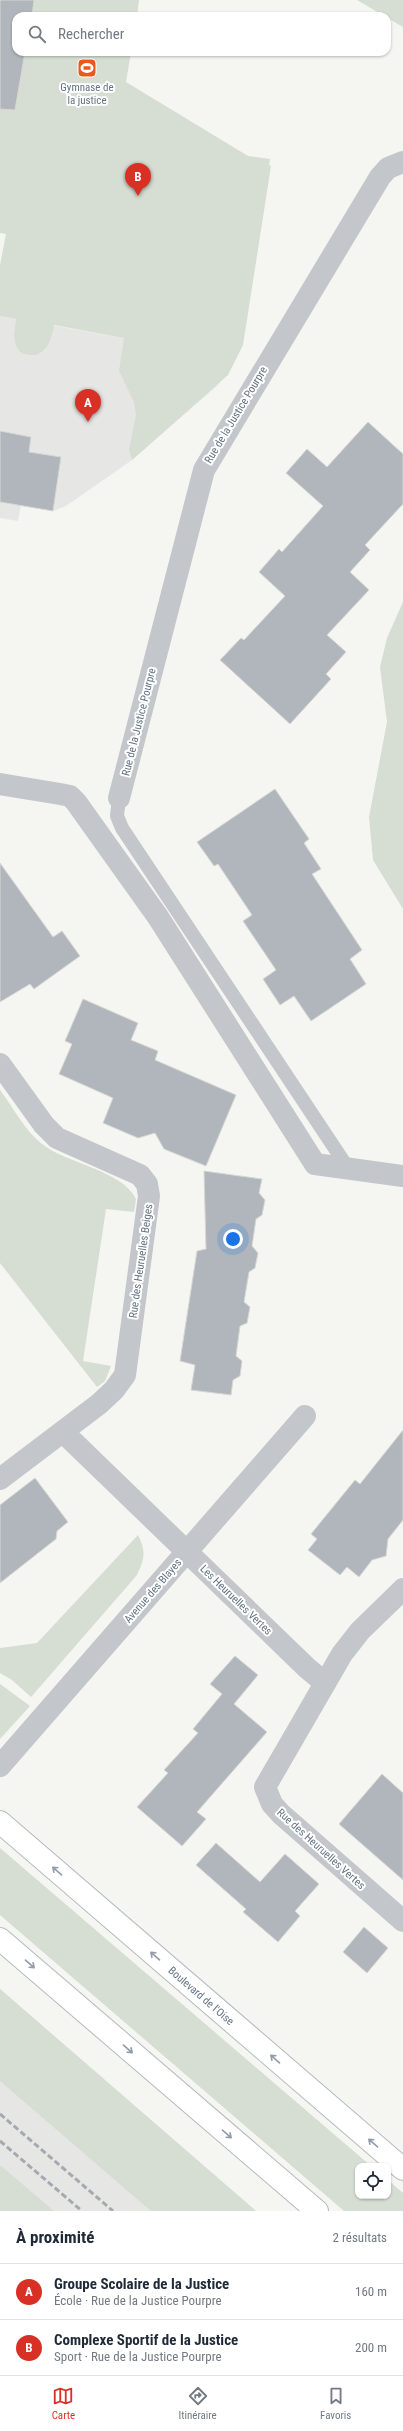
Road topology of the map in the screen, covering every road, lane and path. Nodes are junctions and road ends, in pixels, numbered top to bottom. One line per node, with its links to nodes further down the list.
1 (403, 162): 3 (street, Rue de la Justice Pourpre)
2 (0, 784): 5 (street)
3 (119, 798): 5 (lane)
4 (0, 1064): 8 (street, Rue des Heuruelles Beiges)
5 (348, 1168): 6 (street)
6 (403, 1176)
7 (305, 1416): 10 (street, Avenue des Blayes)
8 (63, 1432): 9 (street, Rue des Heuruelles Beiges); 10 (street, Les Heuruelles Vertes)
9 (0, 1479)
10 (186, 1552): 12 (street, Les Heuruelles Vertes); 13 (street, Avenue des Blayes)
11 (403, 1589): 12 (street, Rue des Heuruelles Vertes)
12 (325, 1683): 15 (street, Rue des Heuruelles Vertes)
13 (0, 1766)
14 (0, 1822): 17 (main road, Boulevard de l'Oise, one-way to 14)
15 (403, 1921)
16 (0, 1939): 18 (main road, one-way to 18)
17 (403, 2169)
18 (317, 2211)

